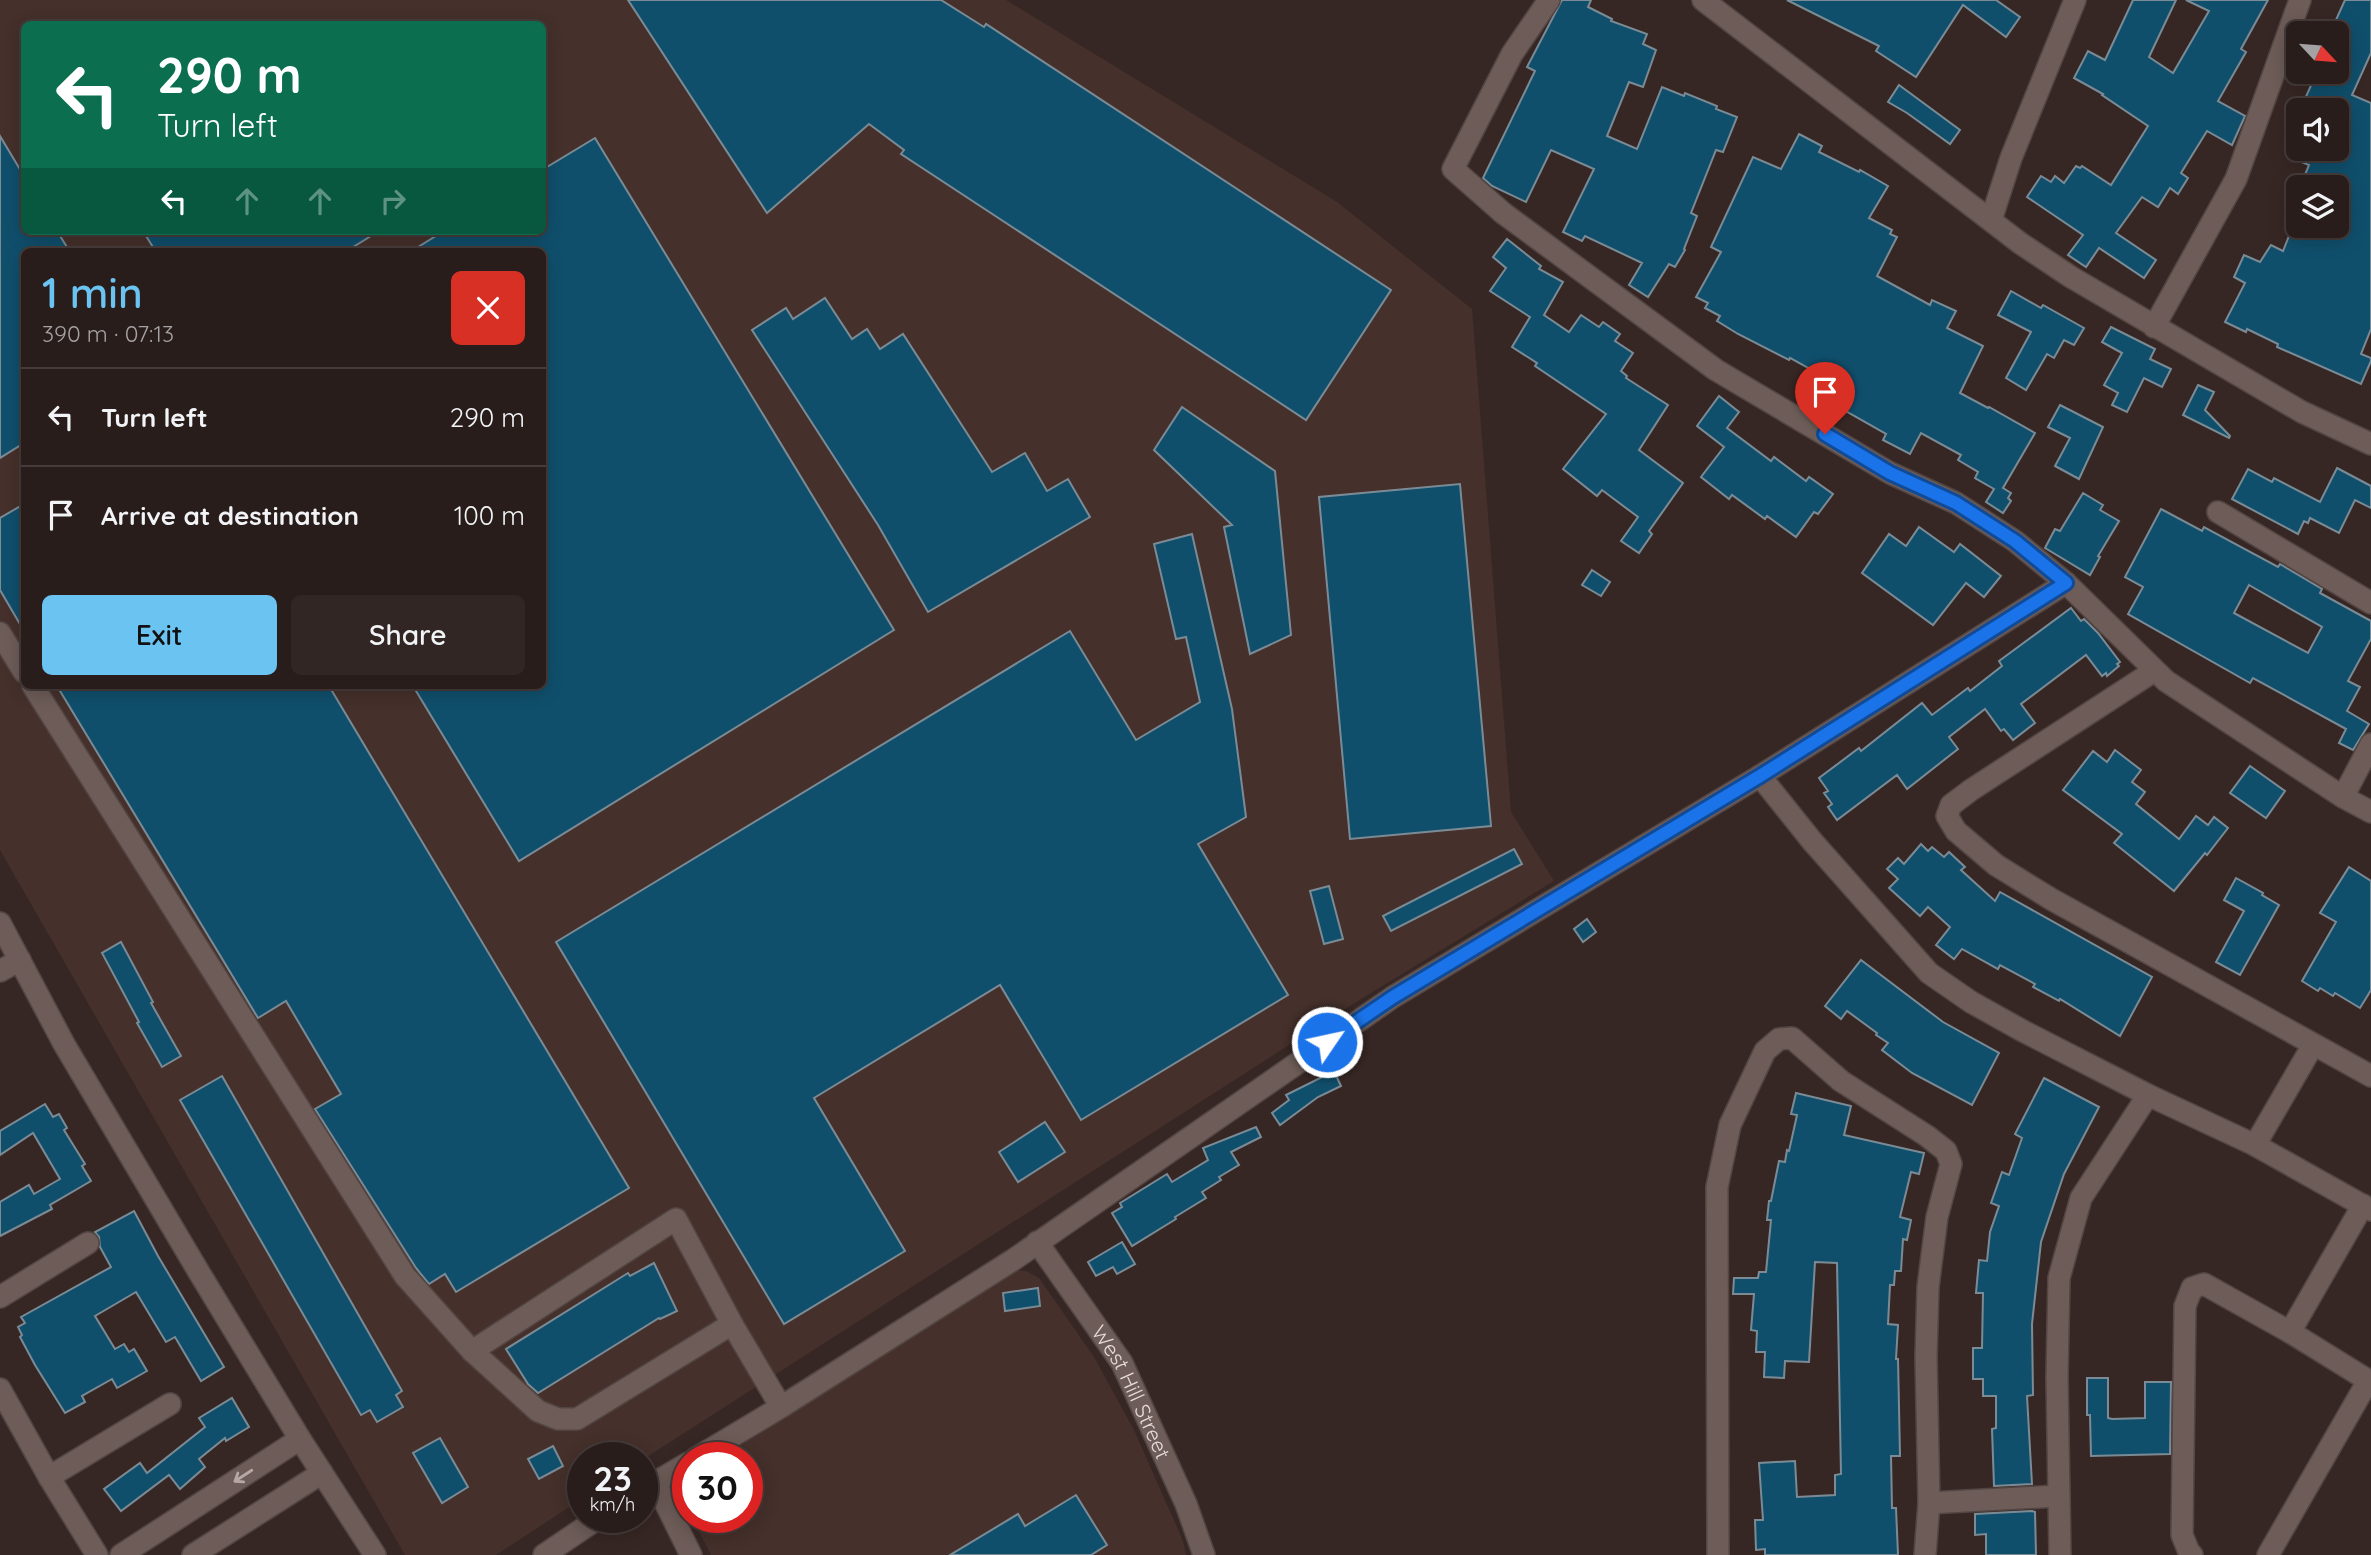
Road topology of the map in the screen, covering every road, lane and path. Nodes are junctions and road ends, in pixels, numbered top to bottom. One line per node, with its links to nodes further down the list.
1 (1549, 0): 9 (street)
2 (1703, 0): 5 (street)
3 (2075, 0): 5 (street)
4 (2300, 0): 6 (street)
5 (1991, 220): 6 (street)
6 (2154, 327): 7 (street)
7 (2369, 438)
8 (2218, 512): 10 (street)
9 (2066, 583): 13 (street); 16 (street)
10 (2371, 603)
11 (0, 633): 12 (street)
12 (21, 667)
13 (2154, 671): 17 (street); 22 (street)
14 (35, 689): 32 (street)
15 (2371, 744): 17 (street)
16 (1760, 776): 24 (street); 28 (street)
17 (2343, 797): 18 (street)
18 (2371, 813)
19 (0, 923): 20 (street)
20 (20, 960): 21 (street); 37 (street)
21 (0, 971)
22 (2313, 1045): 23 (street); 25 (street)
23 (2371, 1076)
24 (2148, 1095): 25 (street); 41 (street)
25 (2255, 1145): 26 (street)
26 (2367, 1207): 31 (street)
27 (88, 1242): 29 (street)
28 (1037, 1242): 36 (street); 51 (street, West Hill Street)
29 (0, 1297)
30 (732, 1324): 32 (street); 32 (street); 36 (street)
31 (2290, 1332): 33 (street); 55 (street)
32 (472, 1350)
33 (2370, 1381): 56 (street)
34 (0, 1389): 40 (street)
35 (170, 1404): 40 (street)
36 (781, 1407): 38 (street)
37 (300, 1439): 39 (street); 46 (street, one-way to 46)
38 (723, 1442)
39 (322, 1473): 47 (street); 48 (street)
40 (49, 1476): 45 (street)
41 (2058, 1496): 43 (street); 54 (street)
42 (658, 1501): 50 (street)
43 (1929, 1503): 52 (street); 53 (street)
44 (576, 1533): 49 (street)
45 (97, 1555)
46 (121, 1555)
47 (193, 1555)
48 (374, 1555)
49 (544, 1555)
50 (691, 1555)
51 (1204, 1555)
52 (1718, 1555)
53 (1924, 1555)
54 (2060, 1555)
55 (2192, 1555)
56 (2268, 1555)

